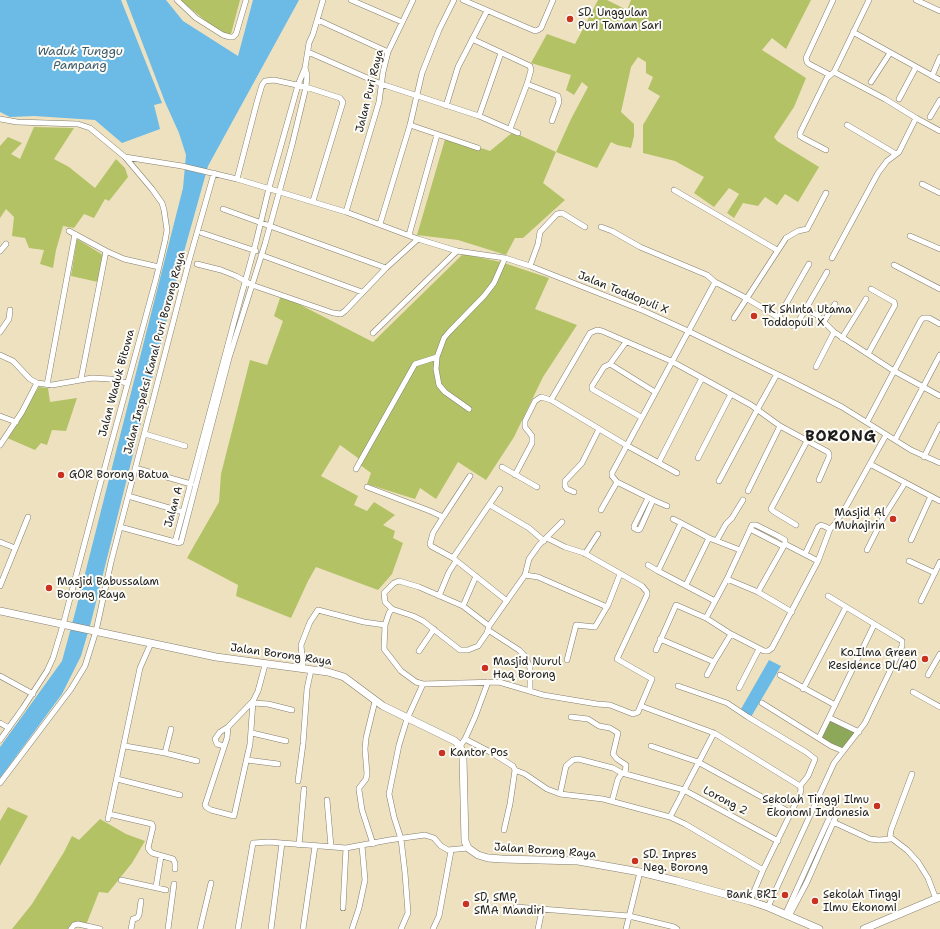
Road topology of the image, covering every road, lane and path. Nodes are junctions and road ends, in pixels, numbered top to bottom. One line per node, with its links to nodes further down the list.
1 (177, 0): 2 (street)
2 (246, 0)
3 (323, 0): 14 (street)
4 (351, 0): 15 (street)
5 (413, 0): 15 (street, Jalan Puri Raya)
6 (454, 0): 33 (street)
7 (463, 0): 12 (street)
8 (833, 0): 25 (street)
9 (869, 0): 16 (street)
10 (916, 0): 13 (street)
11 (551, 1): 12 (street)
12 (487, 11): 17 (street)
13 (940, 11)
14 (318, 20): 18 (street); 19 (street)
15 (402, 22): 19 (street, Jalan Puri Raya)
16 (853, 32): 20 (street); 25 (street)
17 (472, 39): 21 (street); 36 (street)
18 (308, 52): 24 (street); 29 (street)
19 (388, 52): 29 (street, Jalan Puri Raya)
20 (890, 53): 23 (street); 28 (street)
21 (501, 54): 30 (street); 37 (street)
22 (940, 57): 26 (street)
23 (916, 67): 26 (street); 34 (street)
24 (306, 68): 31 (street, Jalan A); 32 (street, Jalan A)
25 (832, 74): 39 (street); 49 (street)
26 (932, 76): 27 (street)
27 (940, 80)
28 (871, 82)
29 (382, 84): 33 (street); 64 (street, Jalan Puri Raya)
30 (527, 84): 41 (street); 44 (street)
31 (298, 85): 32 (street); 53 (street, Jalan A); 54 (street)
32 (306, 87): 55 (street, Jalan A); 62 (street)
33 (416, 96): 36 (street); 42 (street)
34 (899, 99)
35 (940, 100): 38 (street)
36 (446, 106): 37 (street)
37 (479, 116): 44 (street)
38 (930, 117)
39 (916, 118): 45 (street); 50 (street)
40 (0, 119): 51 (street, Jalan Waduk Bitowa)
41 (552, 121)
42 (410, 125): 47 (street); 66 (street)
43 (847, 125): 50 (street)
44 (510, 129): 46 (street)
45 (940, 131)
46 (518, 133)
47 (437, 135): 48 (street); 71 (street)
48 (478, 148)
49 (826, 150)
50 (896, 154): 83 (street)
51 (125, 157): 52 (street, Jalan Toddopuli X); 88 (street, Jalan Waduk Bitowa)
52 (213, 173): 54 (street, Jalan Toddopuli X); 141 (street, Jalan Inspeksi Kanal Puri Borong Raya)
53 (273, 178): 55 (street); 57 (street, Jalan A)
54 (238, 179): 57 (street, Jalan Toddopuli X)
55 (282, 180): 59 (street, Jalan A)
56 (922, 184): 61 (street)
57 (269, 188): 59 (street, Jalan Toddopuli X); 65 (street, Jalan A)
58 (674, 190): 77 (street)
59 (279, 191): 62 (street, Jalan Toddopuli X); 67 (street, Jalan A)
60 (826, 193): 77 (street)
61 (940, 193)
62 (313, 201): 64 (street, Jalan Toddopuli X)
63 (223, 209): 65 (street)
64 (346, 212): 66 (street, Jalan Toddopuli X)
65 (261, 222): 67 (street); 76 (street, Jalan A)
66 (380, 224): 71 (street, Jalan Toddopuli X)
67 (269, 227): 81 (street, Jalan A); 89 (street)
68 (585, 227): 87 (street)
69 (601, 227): 92 (street)
70 (202, 233): 76 (street)
71 (408, 235): 73 (street, Jalan Toddopuli X)
72 (910, 236): 75 (street)
73 (418, 239): 80 (street, Jalan Toddopuli X); 89 (street)
74 (6, 244): 78 (street)
75 (940, 249)
76 (254, 250): 81 (street); 91 (street, Jalan A)
77 (777, 250): 97 (street)
78 (0, 251)
79 (106, 251): 88 (street); 123 (street); 126 (street)
80 (457, 251): 82 (street, Jalan Toddopuli X); 109 (street)
81 (262, 254): 93 (street, Jalan A); 96 (street)
82 (505, 258): 87 (street, Jalan Toddopuli X); 115 (street)
83 (832, 258)
84 (197, 264): 91 (street)
85 (809, 264): 103 (street)
86 (894, 265): 95 (street)
87 (530, 266): 106 (street, Jalan Toddopuli X)
88 (159, 267): 125 (street, Jalan Waduk Bitowa)
89 (386, 268): 96 (street)
90 (826, 272): 100 (street)
91 (246, 281): 93 (street); 116 (street, Jalan A)
92 (715, 282): 97 (street); 106 (street)
93 (252, 284): 96 (street); 116 (street, Jalan A)
94 (871, 289): 112 (street)
95 (940, 289)
96 (362, 292)
97 (746, 298): 102 (street); 103 (street)
98 (866, 299): 110 (street)
99 (835, 304): 104 (street)
100 (805, 309): 103 (street); 104 (street)
101 (10, 310): 107 (street)
102 (734, 318)
103 (778, 318)
104 (823, 323): 108 (street)
105 (940, 324): 120 (street)
106 (688, 331): 117 (street); 121 (street, Jalan Toddopuli X)
107 (0, 332)
108 (834, 332): 110 (street); 119 (street)
109 (373, 333)
110 (842, 338): 112 (street)
111 (626, 342): 117 (street); 118 (street); 131 (street)
112 (868, 354): 120 (street)
113 (940, 354): 127 (street)
114 (0, 355): 124 (street)
115 (437, 357): 132 (street); 156 (street)
116 (227, 358): 155 (street, Jalan A)
117 (671, 361): 122 (street); 128 (street)
118 (610, 364): 128 (street); 135 (street)
119 (816, 367)
120 (894, 370): 127 (street); 137 (street)
121 (777, 374): 133 (street); 137 (street, Jalan Toddopuli X)
122 (702, 378): 129 (street); 150 (street)
123 (81, 379): 125 (street); 126 (street)
124 (37, 383): 126 (street); 136 (street)
125 (127, 384): 228 (street, Jalan Waduk Bitowa)
126 (47, 385)
127 (924, 387): 130 (street); 143 (street)
128 (655, 392): 135 (street)
129 (731, 394): 133 (street); 149 (street)
130 (940, 396)
131 (551, 400): 140 (street); 158 (street)
132 (469, 409)
133 (757, 410): 139 (street); 161 (street)
134 (0, 416): 136 (street)
135 (641, 417): 146 (street)
136 (16, 422): 145 (street)
137 (866, 422): 142 (street, Jalan Toddopuli X)
138 (940, 425): 148 (street)
139 (780, 426): 144 (street); 168 (street)
140 (599, 429): 146 (street); 169 (street)
141 (144, 434): 147 (street); 154 (street, Jalan Inspeksi Kanal Puri Borong Raya)
142 (886, 435): 143 (street, Jalan Toddopuli X); 152 (street)
143 (895, 440): 148 (street, Jalan Toddopuli X)
144 (807, 441): 160 (street); 185 (street)
145 (0, 445)
146 (626, 445): 150 (street); 162 (street)
147 (185, 446)
148 (924, 457): 151 (street, Jalan Toddopuli X)
149 (698, 458)
150 (659, 462): 157 (street)
151 (940, 463)
152 (870, 464): 163 (street); 187 (street)
153 (502, 467): 158 (street)
154 (135, 468): 164 (street); 170 (street, Jalan Inspeksi Kanal Puri Borong Raya)
155 (198, 468): 164 (street, Jalan A); 194 (street, Jalan A)
156 (356, 468)
157 (677, 473)
158 (516, 475): 166 (street)
159 (470, 476): 180 (street)
160 (818, 480)
161 (719, 481)
162 (617, 482): 172 (street); 178 (street)
163 (905, 483): 171 (street); 198 (street)
164 (191, 484): 179 (street, Jalan A)
165 (367, 487): 180 (street)
166 (537, 487)
167 (500, 489): 176 (street)
168 (748, 491)
169 (574, 492)
170 (128, 496): 179 (street); 186 (street, Jalan Inspeksi Kanal Puri Borong Raya)
171 (931, 496): 175 (street); 192 (street)
172 (648, 498): 173 (street); 173 (street)
173 (653, 500): 177 (street)
174 (743, 500): 191 (street)
175 (940, 501)
176 (490, 505): 190 (street); 201 (street)
177 (667, 506)
178 (601, 510)
179 (183, 512): 194 (street, Jalan A)
180 (443, 517): 201 (street)
181 (28, 518): 196 (street)
182 (673, 519): 184 (street)
183 (562, 522): 190 (street)
184 (681, 523): 189 (street); 206 (street)
185 (796, 525)
186 (120, 527): 194 (street); 232 (street, Jalan Inspeksi Kanal Puri Borong Raya)
187 (830, 529): 200 (street); 202 (street)
188 (598, 534): 199 (street)
189 (710, 538): 191 (street); 212 (street)
190 (546, 539): 199 (street); 209 (street)
191 (717, 540): 197 (street)
192 (912, 540)
193 (0, 542): 196 (street)
194 (175, 542)
195 (784, 545): 197 (street); 200 (street); 214 (street)
196 (16, 548): 213 (street)
197 (740, 550): 211 (street)
198 (866, 550)
199 (586, 554): 208 (street)
200 (805, 554): 202 (street)
201 (454, 559): 210 (street); 215 (street)
202 (818, 561): 225 (street)
203 (909, 561): 207 (street)
204 (940, 562): 207 (street)
205 (648, 565): 206 (street)
206 (658, 571): 212 (street)
207 (935, 573): 219 (street)
208 (620, 574): 221 (street); 261 (street)
209 (525, 575): 217 (street); 221 (street)
210 (476, 576): 217 (street); 220 (street)
211 (727, 579): 214 (street); 218 (street)
212 (686, 585): 218 (street)
213 (0, 586)
214 (758, 592): 225 (street)
215 (439, 596): 220 (street); 223 (street)
216 (828, 596): 222 (street)
217 (507, 601): 230 (street)
218 (714, 601): 226 (street)
219 (921, 601)
220 (463, 606): 230 (street)
221 (607, 607): 240 (street)
222 (846, 607): 227 (street); 253 (street)
223 (392, 609): 229 (street); 231 (street)
224 (0, 611): 228 (main road, Jalan Borong Raya)
225 (792, 612): 236 (street)
226 (706, 618): 233 (street); 234 (street)
227 (874, 624): 260 (street); 271 (street)
228 (65, 625): 232 (main road, Jalan Borong Raya); 256 (street, Jalan Waduk Bitowa)
229 (385, 625): 244 (street); 250 (street)
230 (489, 628): 231 (street); 254 (street)
231 (434, 629): 238 (street)
232 (94, 630): 235 (main road, Jalan Borong Raya); 293 (street, Jalan Inspeksi Kanal Puri Borong Raya)
233 (731, 634): 236 (street); 241 (street)
234 (660, 639): 237 (street); 241 (street)
235 (150, 643): 243 (main road, Jalan Borong Raya); 278 (street)
236 (759, 649): 252 (street)
237 (656, 650)
238 (419, 651)
239 (940, 654): 242 (street)
240 (567, 660)
241 (714, 662): 245 (street)
242 (938, 662): 246 (street)
243 (266, 665): 244 (main road, Jalan Borong Raya); 258 (street)
244 (307, 669): 257 (main road, Jalan Borong Raya); 292 (street)
245 (707, 675)
246 (928, 675)
247 (0, 676): 256 (street)
248 (780, 676): 253 (street)
249 (488, 682): 250 (street); 254 (street); 275 (street)
250 (422, 684): 266 (street)
251 (678, 686): 294 (street)
252 (739, 688)
253 (803, 689): 260 (street)
254 (530, 691): 261 (street)
255 (913, 692): 262 (street)
256 (33, 694): 269 (street, Jalan Waduk Bitowa)
257 (374, 701): 266 (main road, Jalan Borong Raya); 311 (street)
258 (253, 702): 263 (street); 268 (street); 272 (street)
259 (762, 703): 274 (street)
260 (835, 705): 265 (street)
261 (641, 706): 273 (street)
262 (940, 707)
263 (292, 710)
264 (571, 717): 289 (street)
265 (830, 718): 271 (street); 274 (street)
266 (407, 719): 280 (main road, Jalan Borong Raya); 307 (street)
267 (0, 723): 269 (street)
268 (228, 727): 279 (street); 279 (street)
269 (9, 728): 276 (street, Jalan Waduk Bitowa)
270 (171, 729): 283 (street)
271 (859, 732): 282 (street)
272 (252, 733): 277 (street); 284 (street)
273 (714, 733): 286 (street); 294 (street)
274 (819, 738): 282 (street)
275 (465, 739): 280 (street); 288 (street)
276 (0, 740)
277 (286, 741)
278 (125, 746): 283 (street); 291 (street)
279 (224, 746): 284 (street)
280 (460, 746): 317 (main road)
281 (651, 746): 286 (street)
282 (843, 752): 332 (street)
283 (165, 754): 285 (street)
284 (247, 760): 287 (street)
285 (197, 761)
286 (698, 762): 296 (street); 301 (street)
287 (278, 764)
288 (515, 770): 297 (street); 306 (street)
289 (623, 773): 296 (street, Lorong 2); 297 (street, Lorong 2); 300 (street)
290 (912, 774): 308 (street)
291 (117, 779): 298 (street); 302 (street)
292 (298, 781)
293 (0, 783)
294 (800, 786): 301 (street)
295 (304, 789): 312 (street)
296 (684, 790): 303 (street); 309 (street, Lorong 2)
297 (560, 794): 300 (street)
298 (180, 795)
299 (327, 800): 315 (street)
300 (612, 802): 303 (street)
301 (791, 813): 309 (street)
302 (110, 814): 304 (street); 319 (street)
303 (670, 817): 321 (street)
304 (108, 820)
305 (834, 822): 308 (street); 335 (street); 335 (street)
306 (504, 830)
307 (401, 839): 311 (street); 318 (street); 346 (street)
308 (891, 839): 328 (street)
309 (778, 841): 321 (street)
310 (282, 843): 312 (street); 342 (street); 343 (street)
311 (373, 844): 314 (street)
312 (299, 845): 313 (street)
313 (315, 846): 315 (street); 344 (street)
314 (362, 846): 316 (street); 345 (street)
315 (331, 847): 316 (street)
316 (346, 848): 333 (street)
317 (468, 848): 318 (street); 322 (main road, Jalan Borong Raya)
318 (451, 851): 347 (street)
319 (161, 856): 320 (street); 326 (street)
320 (175, 869)
321 (763, 870): 330 (street)
322 (640, 872): 330 (main road, Jalan Borong Raya); 336 (street)
323 (121, 880): 326 (street)
324 (211, 883): 341 (street)
325 (174, 884): 340 (street)
326 (156, 887): 327 (street)
327 (166, 890)
328 (938, 898): 352 (main road)
329 (141, 901): 339 (street)
330 (750, 901): 332 (main road, Jalan Borong Raya)
331 (516, 907): 334 (street)
332 (768, 907): 335 (main road, Jalan Borong Raya)
333 (343, 908)
334 (542, 910): 336 (street); 348 (street)
335 (787, 915): 351 (main road, Jalan Borong Raya)
336 (629, 916): 349 (street); 350 (street)
337 (71, 929): 338 (street)
338 (100, 929)
339 (130, 929)
340 (168, 929)
341 (200, 929)
342 (238, 929)
343 (271, 929)
344 (303, 929)
345 (352, 929)
346 (401, 929)
347 (433, 929)
348 (538, 929)
349 (626, 929)
350 (677, 929)
351 (819, 929)
352 (864, 929)

